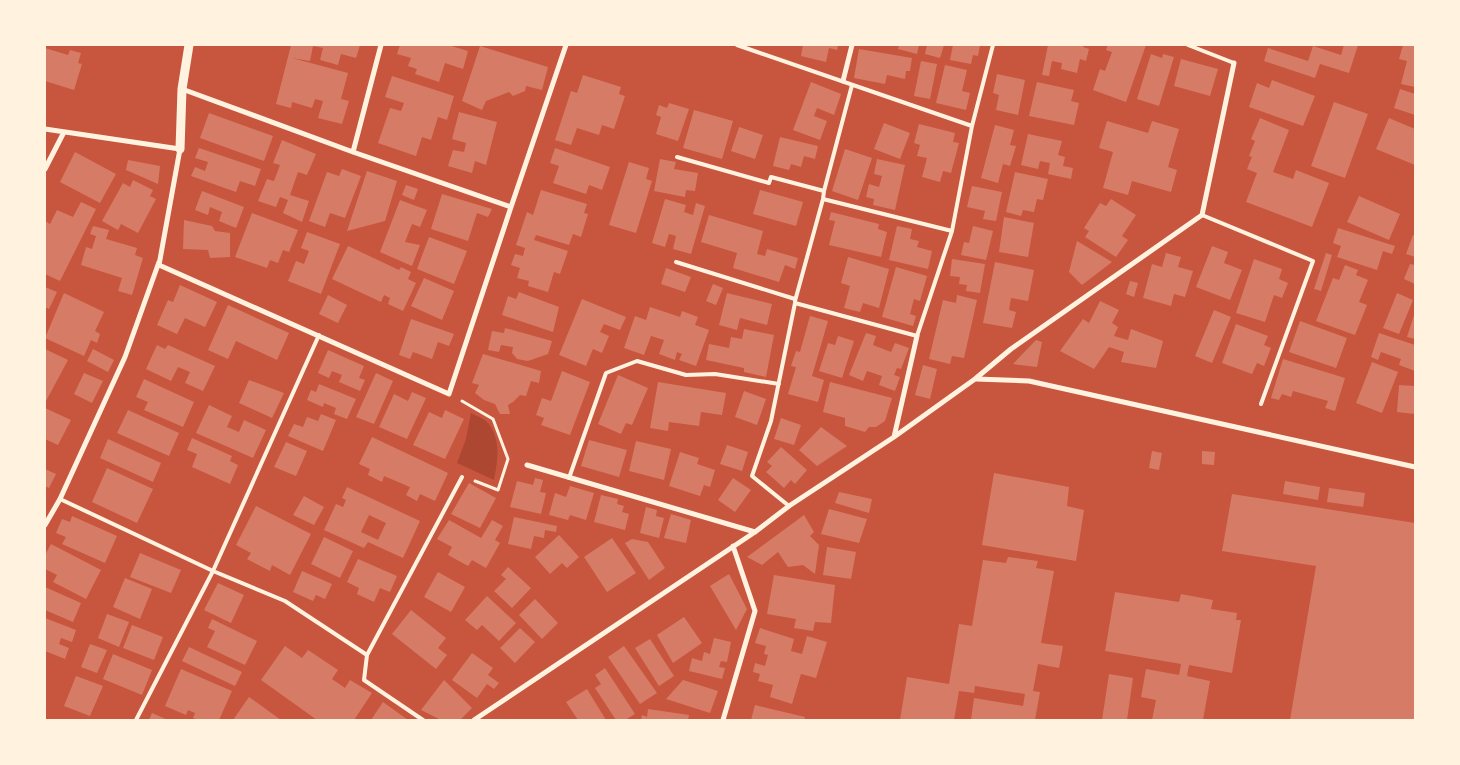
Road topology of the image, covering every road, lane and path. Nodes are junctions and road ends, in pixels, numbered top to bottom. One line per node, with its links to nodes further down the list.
1 (189, 45): 11 (street)
2 (381, 45): 16 (street)
3 (566, 45): 21 (street)
4 (737, 45): 9 (lane)
5 (852, 45): 9 (street)
6 (993, 45): 12 (lane)
7 (1188, 45): 8 (lane)
8 (1234, 63): 22 (street)
9 (843, 81): 10 (lane)
10 (852, 85): 12 (lane); 19 (lane)
11 (182, 89): 15 (street); 16 (street)
12 (972, 126): 23 (lane)
13 (45, 129): 14 (street)
14 (64, 132): 15 (street); 18 (street)
15 (180, 149): 25 (street)
16 (353, 152): 21 (street)
17 (677, 158): 19 (lane)
18 (45, 169)
19 (824, 191): 20 (lane)
20 (823, 199): 23 (lane); 26 (lane)
21 (511, 207): 31 (street)
22 (1202, 215): 29 (street); 32 (lane)
23 (952, 231): 28 (lane)
24 (676, 262): 26 (lane)
25 (159, 264): 27 (street); 38 (street)
26 (795, 302): 28 (lane); 30 (lane)
27 (319, 335): 31 (street); 43 (lane)
28 (917, 336): 33 (street)
29 (975, 379): 33 (street); 35 (street)
30 (779, 384): 37 (lane); 39 (lane)
31 (449, 394): 36 (path)
32 (1261, 404)
33 (894, 437): 39 (street)
34 (527, 465): 37 (street)
35 (1415, 467)
36 (462, 477): 44 (lane)
37 (569, 478): 41 (street)
38 (60, 499): 40 (street); 43 (lane)
39 (788, 506): 41 (street)
40 (45, 525)
41 (755, 532): 42 (street)
42 (734, 546): 47 (street); 48 (street)
43 (213, 571): 44 (lane); 45 (lane)
44 (367, 655): 46 (lane)
45 (136, 720)
46 (424, 720)
47 (474, 720)
48 (723, 720)

